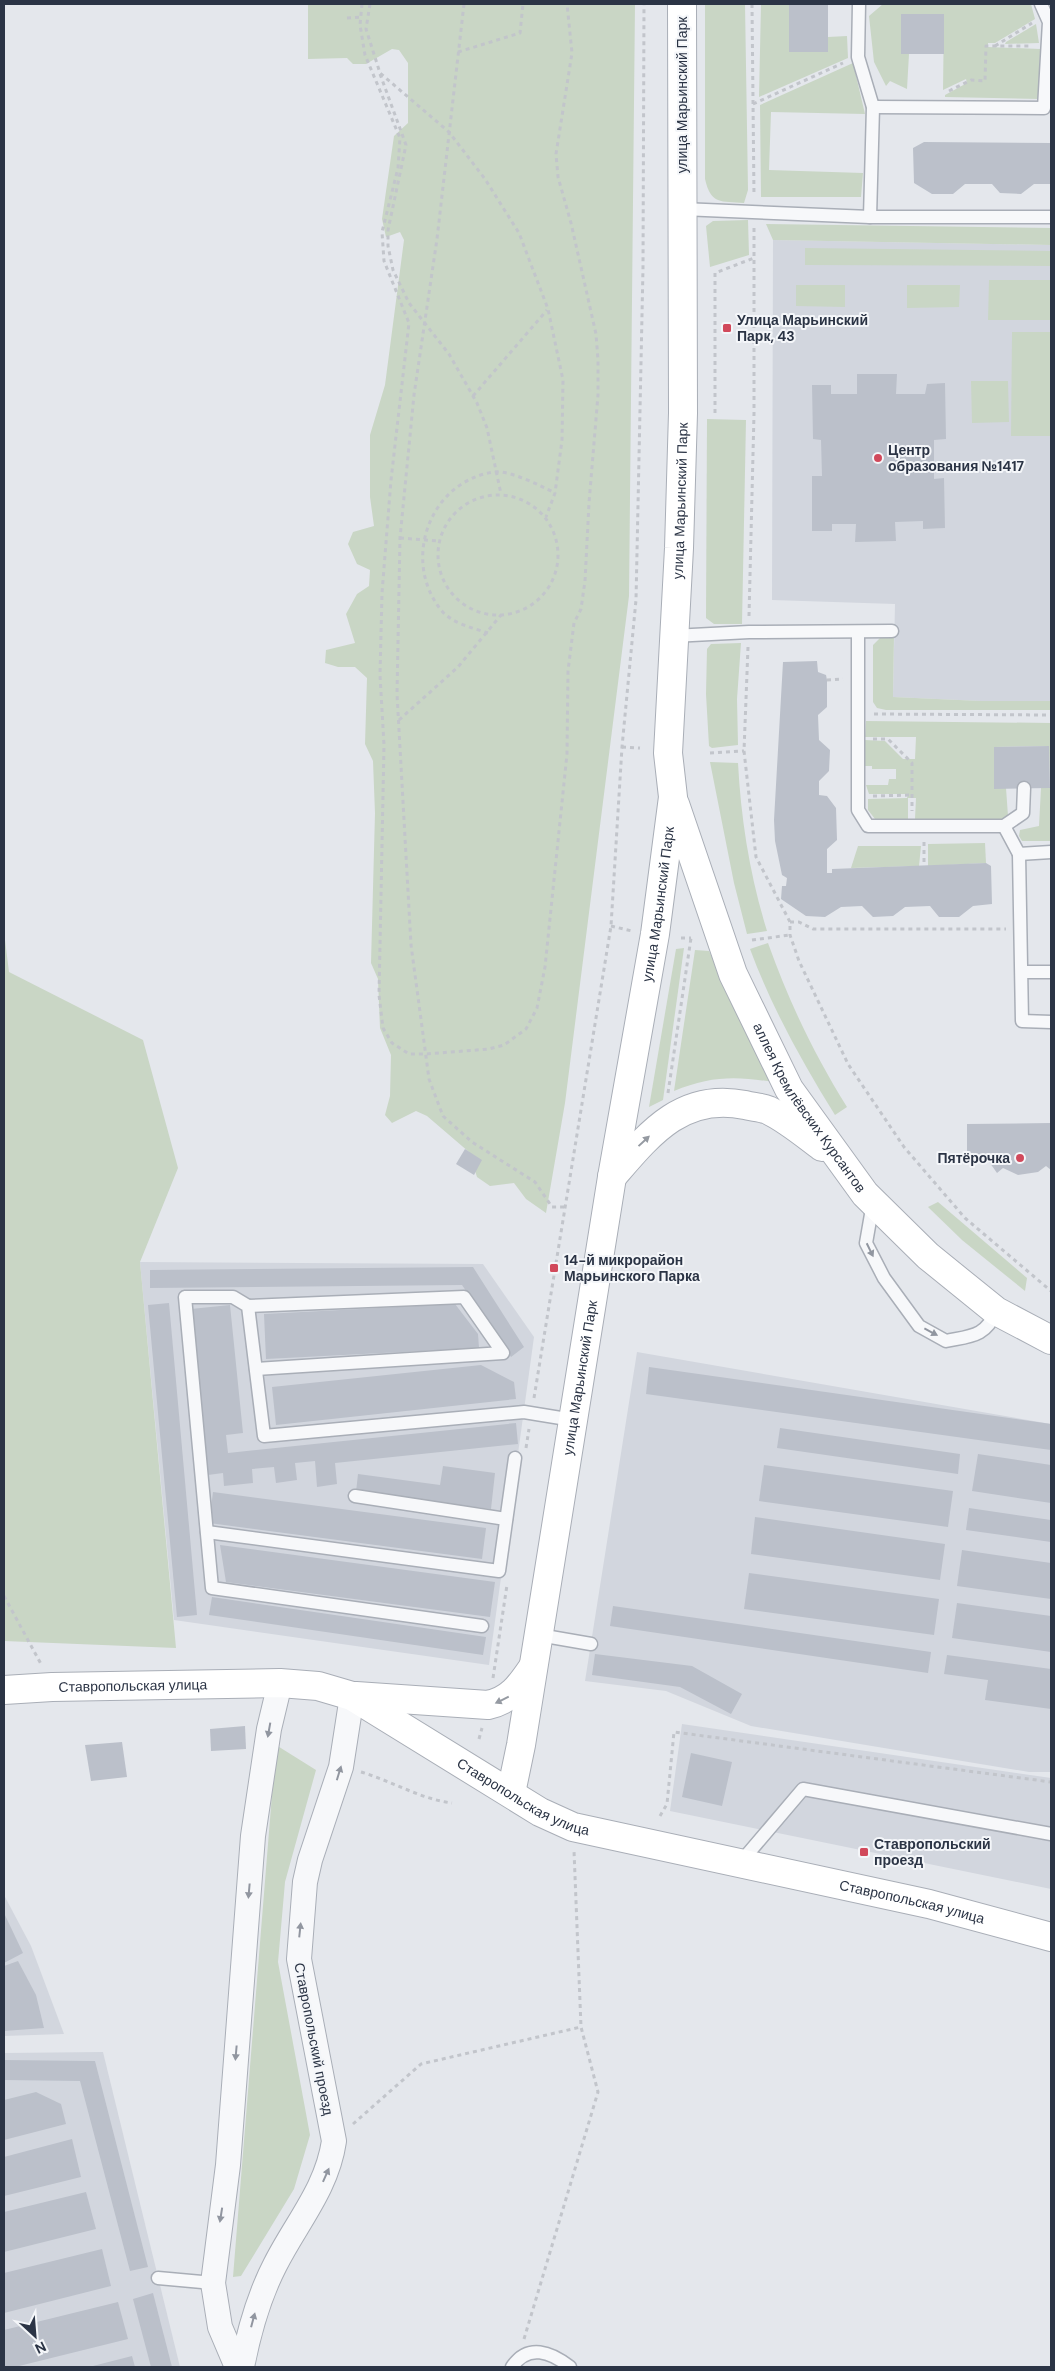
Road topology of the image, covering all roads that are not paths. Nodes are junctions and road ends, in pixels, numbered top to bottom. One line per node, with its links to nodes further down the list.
1 (682, 4): 5 (street, улица Марьинский Парк)
2 (858, 4): 4 (lane)
3 (1043, 10): 4 (lane)
4 (874, 108): 6 (lane)
5 (682, 209): 6 (lane); 10 (street, улица Марьинский Парк)
6 (870, 217): 7 (lane)
7 (1051, 218)
8 (892, 631): 9 (lane)
9 (858, 633): 10 (lane); 13 (lane)
10 (673, 636): 12 (street, улица Марьинский Парк)
11 (1024, 788): 13 (lane)
12 (673, 797): 19 (street, аллея Кремлёвских Курсантов); 20 (street, улица Марьинский Парк)
13 (1004, 826): 15 (lane)
14 (1051, 852): 15 (lane)
15 (1018, 854): 16 (lane)
16 (1022, 972): 17 (lane); 18 (lane)
17 (1051, 972)
18 (1051, 1022)
19 (841, 1162): 20 (street, one-way to 19); 21 (street, аллея Кремлёвских Курсантов)
20 (612, 1177): 26 (street, улица Марьинский Парк)
21 (873, 1203): 23 (street, аллея Кремлёвских Курсантов); 23 (lane, one-way to 23)
22 (248, 1306): 25 (lane); 25 (lane); 30 (lane)
23 (996, 1311): 24 (street, аллея Кремлёвских Курсантов)
24 (1051, 1340)
25 (256, 1368): 26 (lane)
26 (573, 1420): 32 (street, улица Марьинский Парк)
27 (515, 1458): 29 (lane)
28 (354, 1496): 29 (lane)
29 (506, 1519): 30 (lane)
30 (207, 1532): 31 (lane)
31 (482, 1626)
32 (539, 1635): 33 (lane); 34 (street, улица Марьинский Парк)
33 (591, 1644)
34 (534, 1665): 37 (street, one-way to 37); 38 (street, улица Марьинский Парк)
35 (280, 1683): 36 (street, Ставропольская улица); 37 (street, Ставропольская улица); 43 (street, one-way to 43)
36 (4, 1690)
37 (352, 1696): 38 (street, Ставропольская улица); 46 (street, Ставропольский проезд, one-way to 37)
38 (512, 1793): 40 (street, Ставропольская улица)
39 (1051, 1834): 40 (lane)
40 (739, 1863): 41 (street, Ставропольская улица)
41 (1051, 1938)
42 (158, 2278): 43 (lane)
43 (212, 2283): 45 (street)
44 (515, 2362): 47 (lane)
45 (237, 2367)
46 (242, 2367)
47 (570, 2367)

